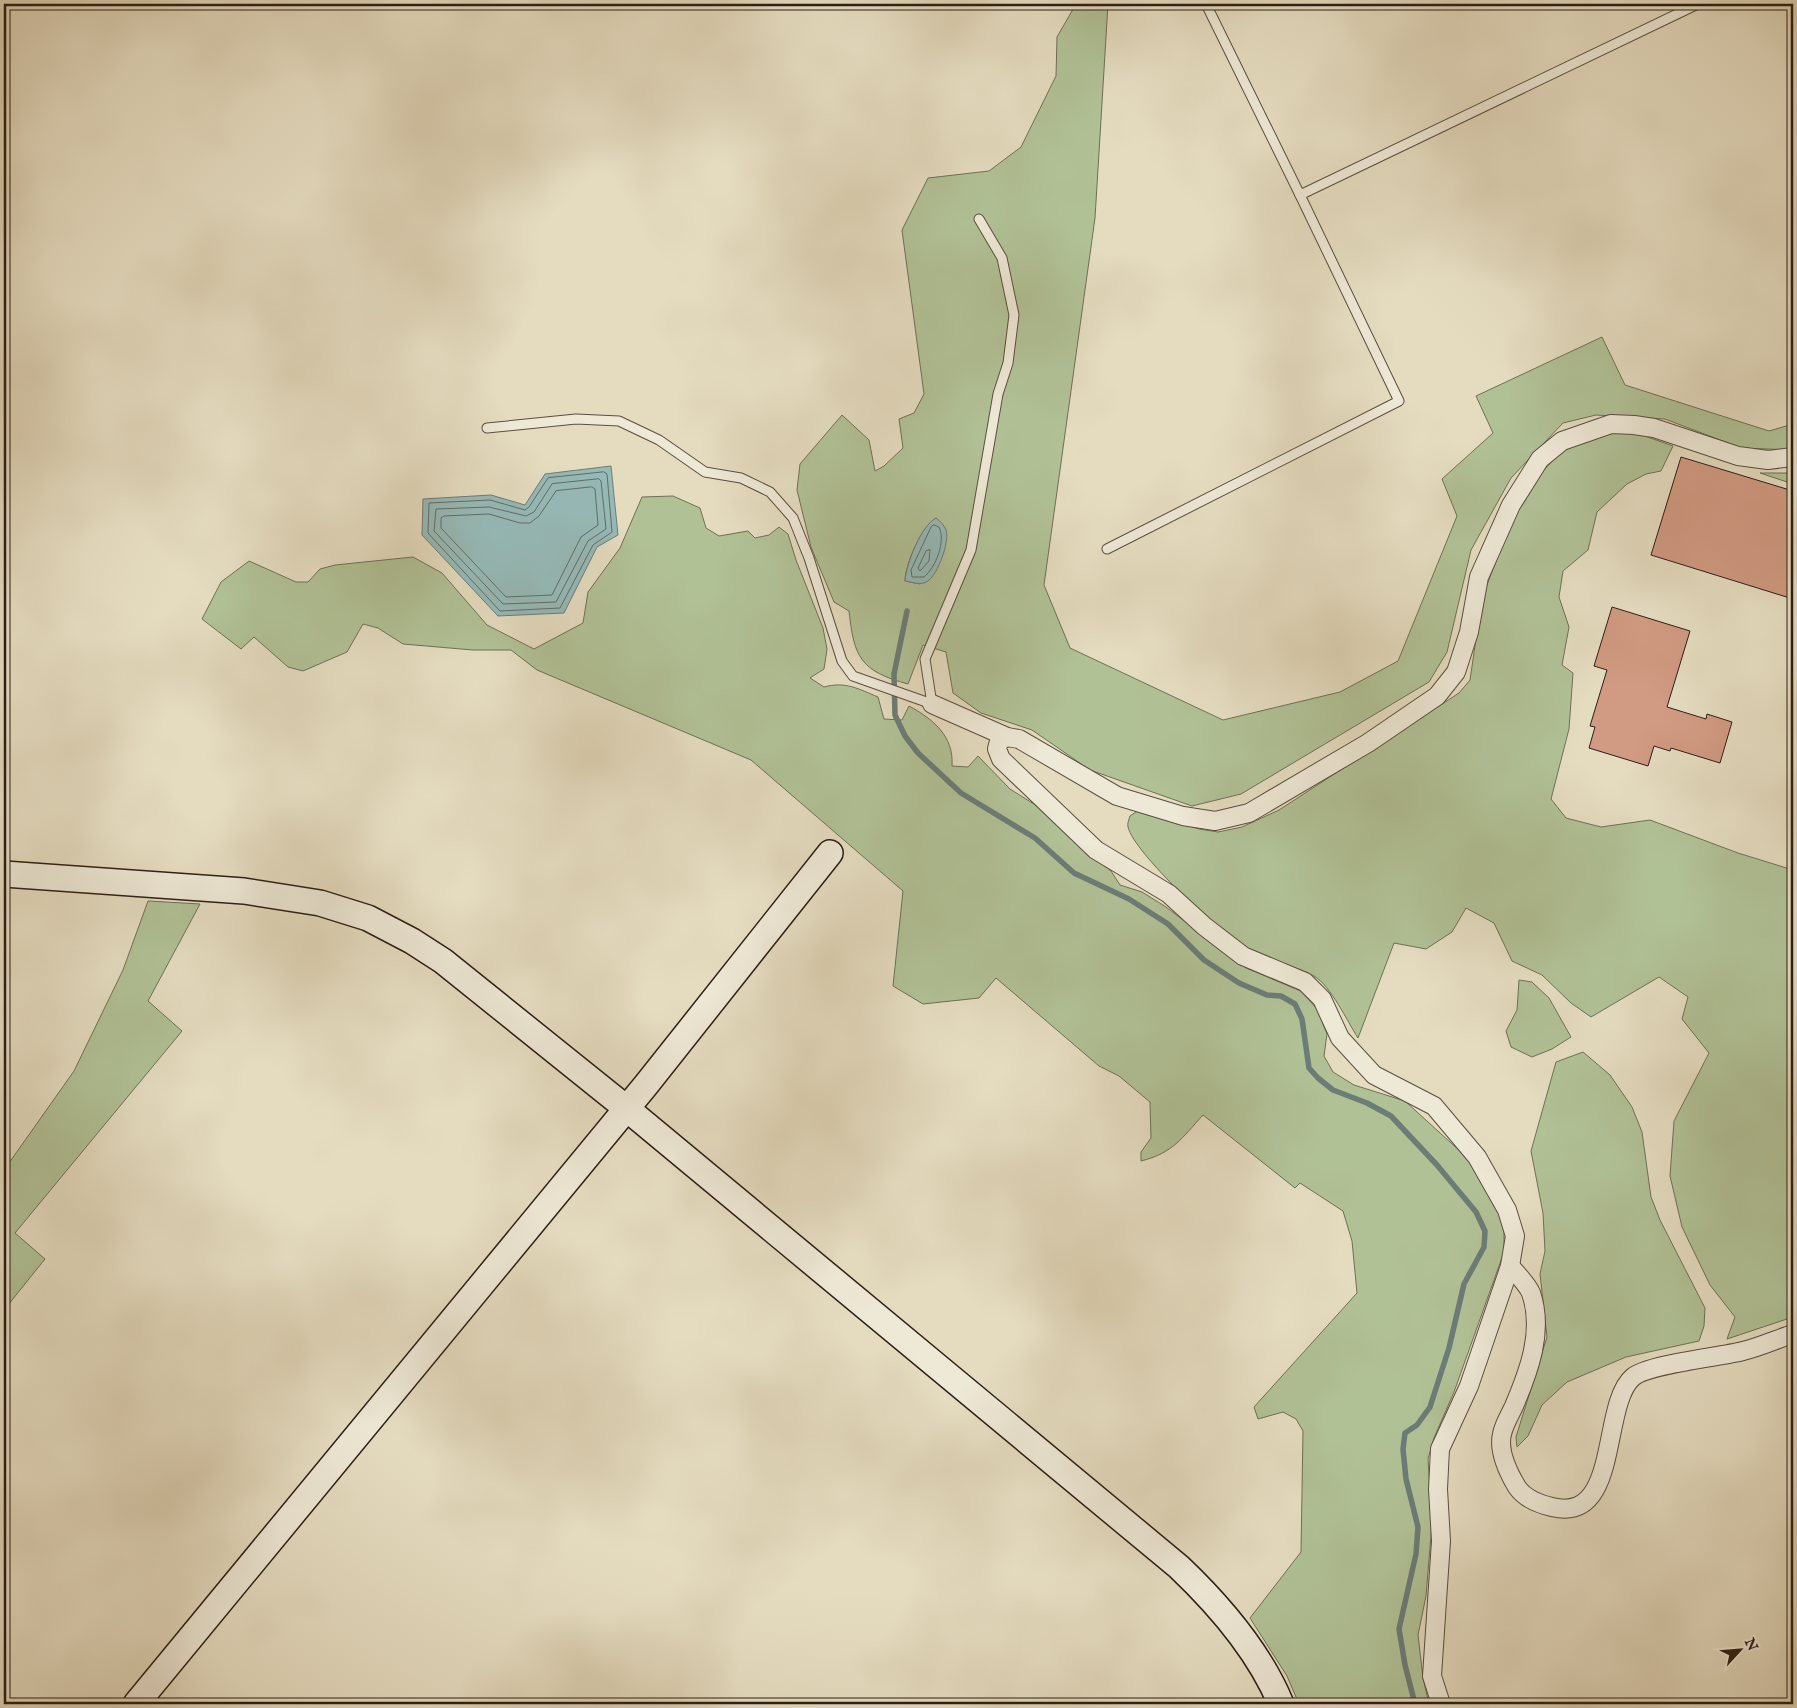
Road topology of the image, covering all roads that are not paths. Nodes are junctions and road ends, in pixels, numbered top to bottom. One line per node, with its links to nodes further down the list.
1 (1206, 4): 3 (lane)
2 (1698, 4): 3 (lane)
3 (1300, 195): 7 (lane)
4 (979, 219): 8 (lane)
5 (488, 428): 8 (lane)
6 (1793, 456): 9 (street)
7 (1107, 550)
8 (932, 704): 9 (street)
9 (1006, 737): 13 (street)
10 (830, 853): 12 (street)
11 (4, 874): 12 (street)
12 (626, 1108): 15 (street); 16 (street)
13 (1510, 1266): 14 (street); 17 (street)
14 (1793, 1334)
15 (136, 1704)
16 (1281, 1704)
17 (1440, 1704)

